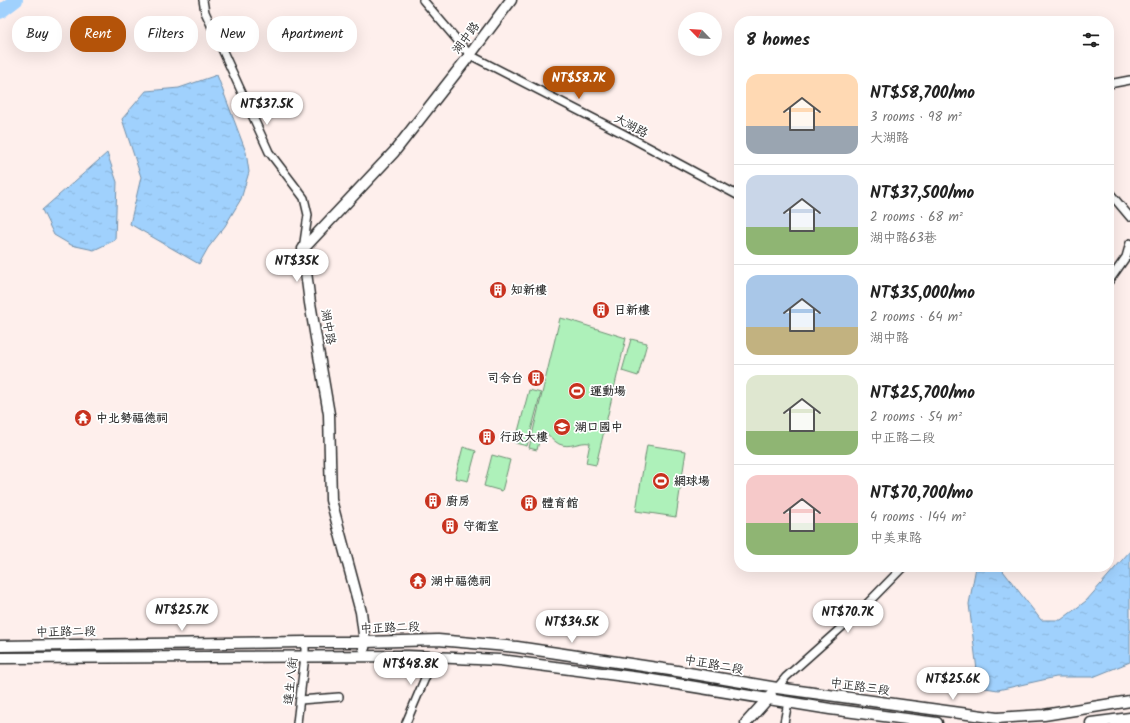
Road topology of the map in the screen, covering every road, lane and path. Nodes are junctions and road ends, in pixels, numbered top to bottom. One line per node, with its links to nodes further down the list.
1 (203, 0): 11 (street)
2 (422, 0): 4 (street, 大湖路)
3 (511, 0): 4 (main road, 湖中路)
4 (470, 55): 7 (street, 大湖路); 11 (main road, 湖中路)
5 (1130, 80): 6 (street)
6 (1114, 83)
7 (734, 193)
8 (1114, 198): 9 (street)
9 (1130, 217)
10 (1130, 243): 12 (street)
11 (303, 249): 15 (main road, 湖中路)
12 (1114, 274)
13 (898, 572): 21 (street)
14 (305, 642): 15 (main road, 中正路二段); 16 (main road, 中正路二段); 17 (street, 達生八街)
15 (365, 642): 18 (main road, 湖中路); 21 (main road, 中正路二段)
16 (0, 646)
17 (305, 656): 18 (main road, 中正路二段); 20 (main road, 中正路二段); 24 (street, 達生八街)
18 (364, 657): 19 (main road, 中正路二段)
19 (434, 657): 23 (main road, 中正路二段); 29 (street)
20 (0, 658)
21 (777, 688): 23 (main road); 25 (main road, 中正路三段)
22 (339, 696): 24 (street)
23 (768, 699): 26 (main road); 30 (main road)
24 (300, 700): 28 (street, 達生八街)
25 (1130, 701)
26 (788, 702): 31 (street); 32 (main road)
27 (1130, 718): 33 (main road)
28 (297, 723)
29 (406, 723)
30 (746, 723)
31 (784, 723)
32 (937, 723)
33 (1091, 723)

